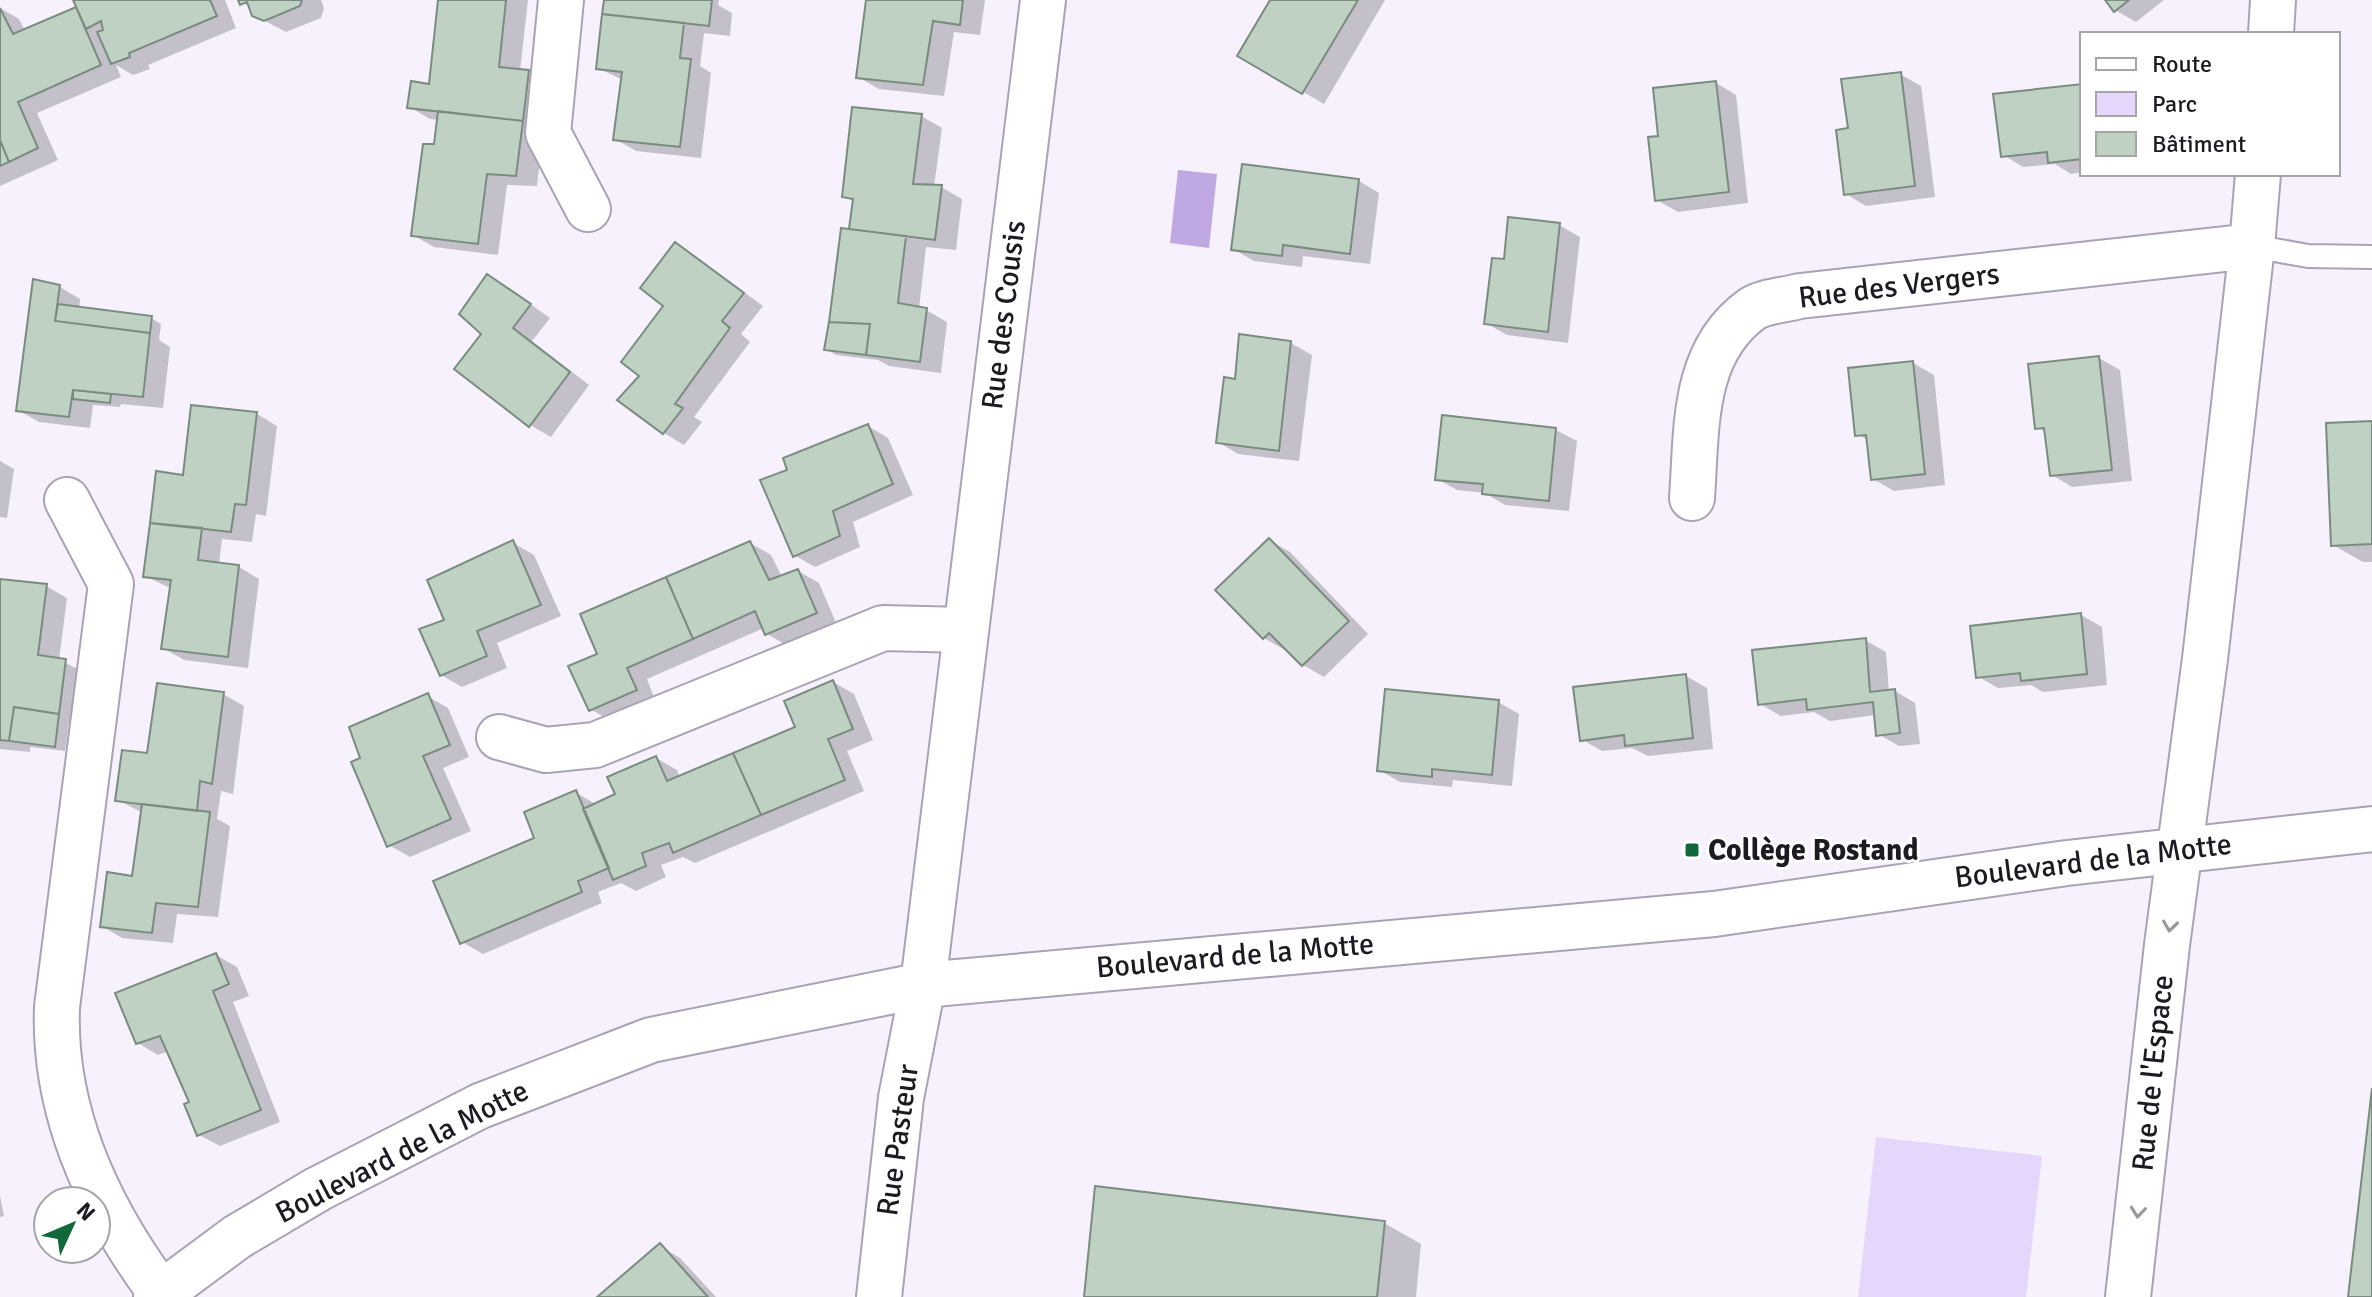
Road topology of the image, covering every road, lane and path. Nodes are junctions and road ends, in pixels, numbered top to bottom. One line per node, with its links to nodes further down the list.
1 (561, 0): 6 (street)
2 (1043, 0): 11 (street, Rue des Cousis)
3 (2273, 0): 4 (street)
4 (2271, 32)
5 (2258, 176): 7 (street)
6 (588, 209)
7 (2252, 246): 8 (lane); 9 (street, Rue des Vergers); 14 (street)
8 (2372, 257)
9 (1692, 498)
10 (67, 500): 16 (street, Boulevard de la Motte)
11 (965, 630): 12 (street); 15 (street, Rue des Cousis)
12 (499, 737)
13 (2372, 829): 14 (street, Boulevard de la Motte)
14 (2181, 849): 15 (street, Boulevard de la Motte); 18 (street, Rue de l'Espace, one-way to 18)
15 (923, 985): 16 (street, Boulevard de la Motte); 17 (street, Rue Pasteur)
16 (158, 1295)
17 (879, 1297)
18 (2128, 1297)

